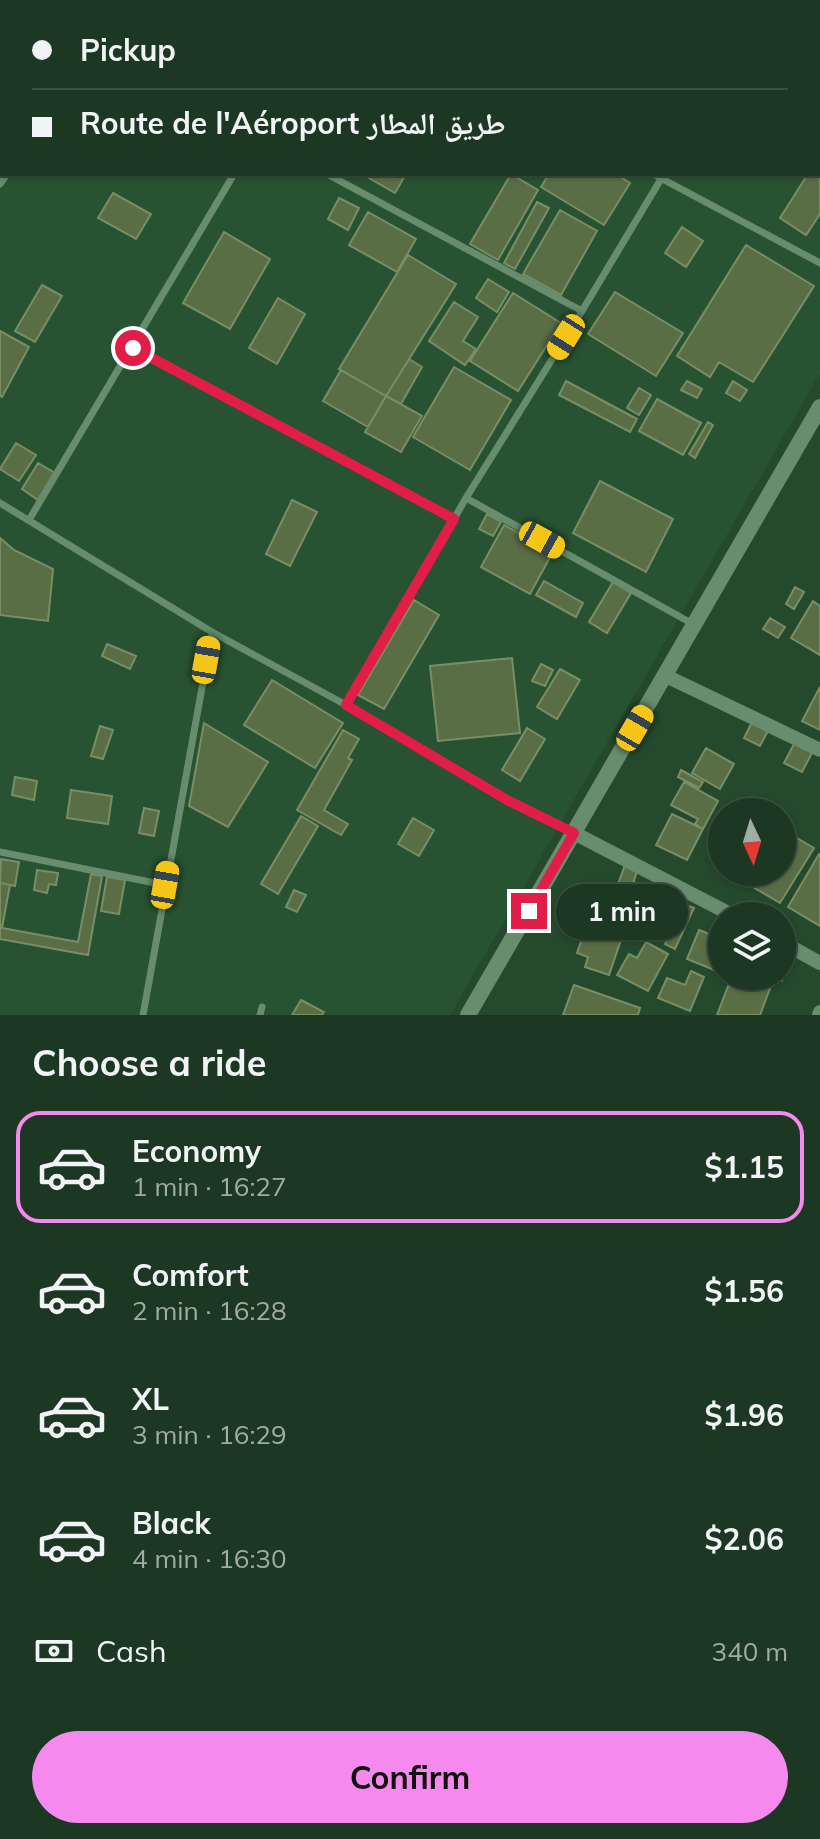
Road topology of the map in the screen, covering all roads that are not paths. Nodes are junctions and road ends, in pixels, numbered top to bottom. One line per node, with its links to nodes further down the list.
1 (233, 176): 7 (lane)
2 (331, 176): 6 (lane)
3 (656, 176): 4 (lane)
4 (661, 179): 5 (lane); 6 (lane)
5 (820, 263)
6 (582, 311): 9 (lane)
7 (133, 348): 11 (lane); 12 (lane)
8 (820, 407): 13 (street)
9 (466, 498): 11 (lane); 13 (lane)
10 (0, 503): 12 (lane)
11 (454, 519): 16 (lane)
12 (29, 520): 14 (lane)
13 (695, 625): 15 (street)
14 (212, 632): 16 (lane); 20 (lane)
15 (666, 676): 17 (street); 18 (street)
16 (346, 705): 18 (lane)
17 (820, 750)
18 (574, 833): 21 (street); 25 (street)
19 (0, 852): 20 (lane)
20 (165, 885): 24 (lane)
21 (708, 903)
22 (796, 950): 23 (street)
23 (820, 963)
24 (143, 1015)
25 (468, 1015)

